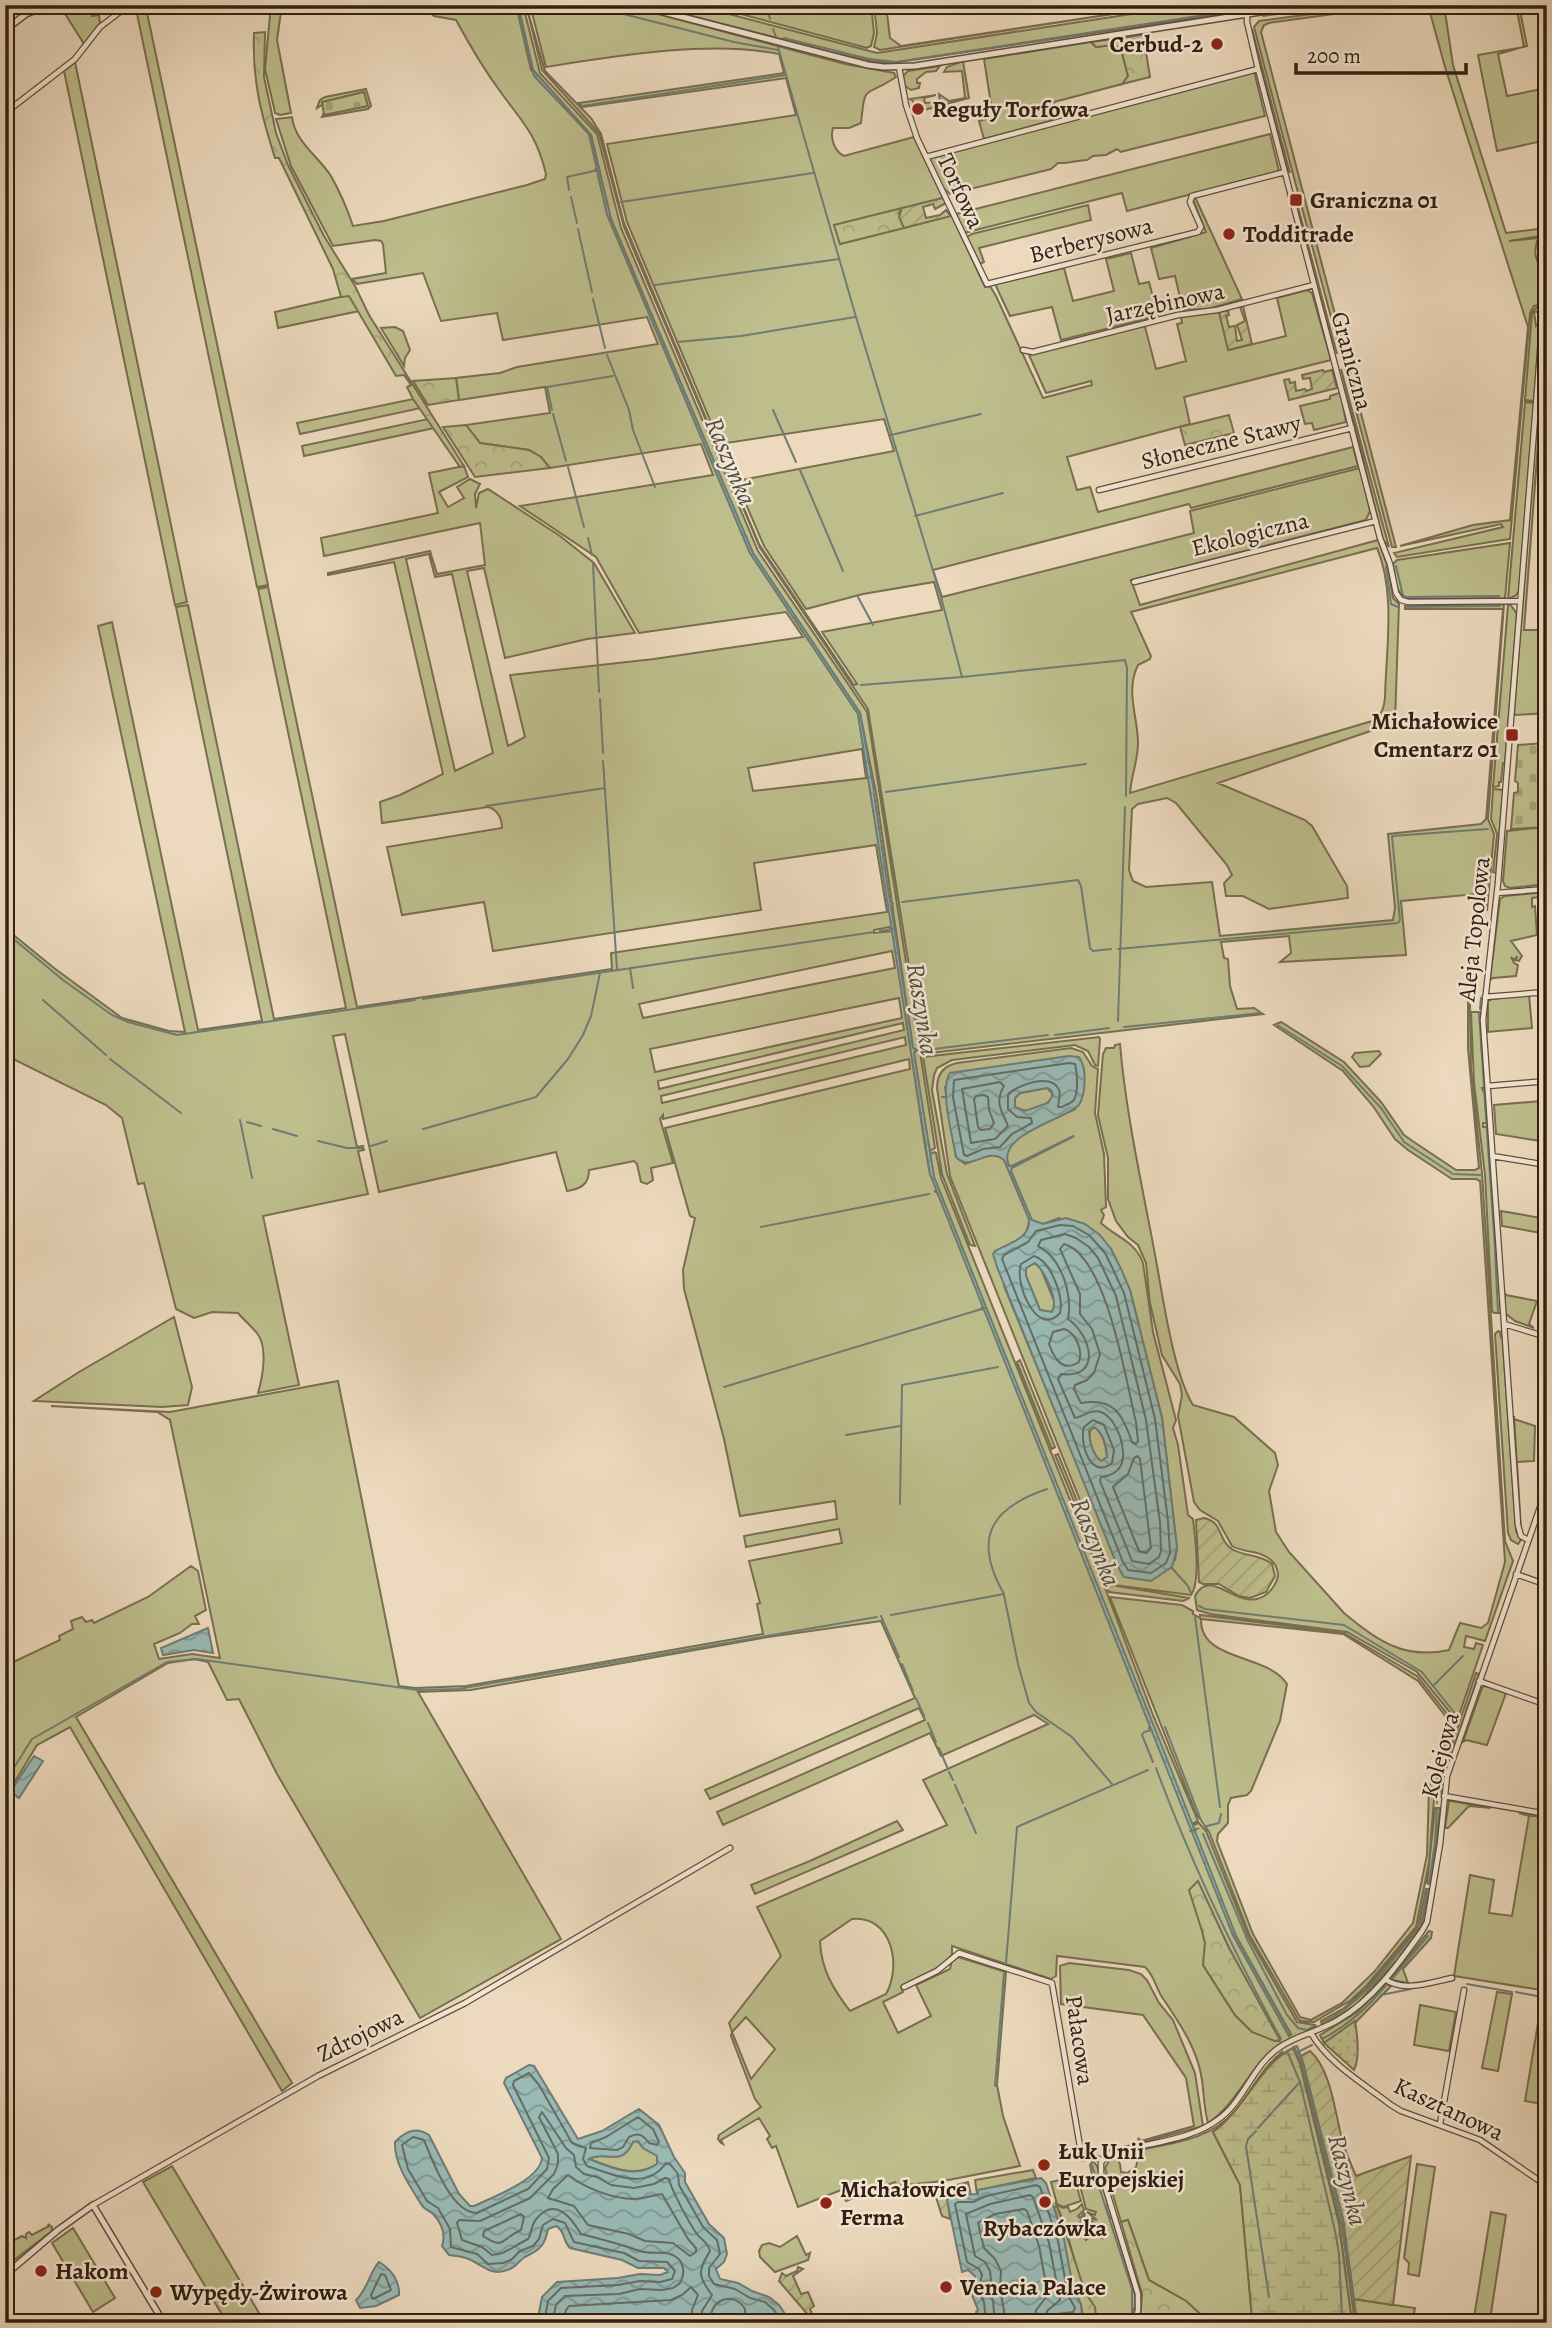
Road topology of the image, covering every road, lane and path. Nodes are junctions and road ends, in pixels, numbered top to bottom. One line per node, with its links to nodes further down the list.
1 (48, 5): 7 (street)
2 (125, 5): 10 (street)
3 (636, 5): 8 (street)
4 (1247, 5): 6 (street, Graniczna)
5 (1305, 5): 6 (street)
6 (1247, 13): 8 (street); 9 (street, Graniczna)
7 (5, 30)
8 (899, 67): 11 (street, Torfowa)
9 (1258, 68): 11 (street); 12 (street, Graniczna)
10 (5, 113)
11 (926, 157): 13 (street, Torfowa)
12 (1285, 172): 13 (street, Berberysowa); 14 (street, Graniczna)
13 (990, 284)
14 (1314, 285): 16 (street, Jarzębinowa); 19 (street, Graniczna)
15 (1547, 318): 17 (street, Aleja Topolowa)
16 (1023, 350)
17 (1536, 398): 18 (street); 23 (street, Aleja Topolowa)
18 (1547, 398)
19 (1352, 429): 20 (street, Słoneczne Stawy); 21 (street, Graniczna)
20 (1099, 490)
21 (1376, 521): 22 (street, Ekologiczna); 23 (street, Graniczna)
22 (1134, 582)
23 (1520, 601): 25 (street, Aleja Topolowa)
24 (1547, 889): 25 (street)
25 (1497, 894): 27 (street, Aleja Topolowa)
26 (1547, 992): 27 (street)
27 (1485, 997): 29 (street, Aleja Topolowa)
28 (1547, 1081): 29 (street)
29 (1488, 1086): 30 (street, Aleja Topolowa)
30 (1492, 1156): 31 (street); 32 (street, Aleja Topolowa)
31 (1547, 1165)
32 (1504, 1324): 33 (street); 35 (street, Aleja Topolowa)
33 (1547, 1337)
34 (1547, 1488): 35 (street, Kolejowa)
35 (1528, 1539): 36 (street, Kolejowa)
36 (1516, 1574): 37 (street); 38 (street, Kolejowa)
37 (1547, 1585)
38 (1479, 1681): 39 (street); 40 (street, Kolejowa)
39 (1547, 1705)
40 (1444, 1796): 41 (street); 44 (street, Kolejowa)
41 (1547, 1814)
42 (730, 1848): 51 (street, Zdrojowa)
43 (1452, 1978): 44 (street)
44 (1385, 1979): 47 (street, Kolejowa)
45 (904, 1987): 49 (street, Pałacowa)
46 (1464, 1990): 48 (street)
47 (1311, 2033): 48 (street, Kasztanowa); 49 (street)
48 (1440, 2124): 50 (street, Kasztanowa)
49 (1102, 2160): 60 (street)
50 (1547, 2186)
51 (93, 2205): 52 (street, Zdrojowa); 59 (street)
52 (15, 2266): 53 (street); 54 (street, Zdrojowa)
53 (5, 2267)
54 (5, 2275)
55 (5, 2295): 56 (street)
56 (5, 2301)
57 (5, 2311): 58 (street)
58 (16, 2323)
59 (164, 2323)
60 (1135, 2323)

